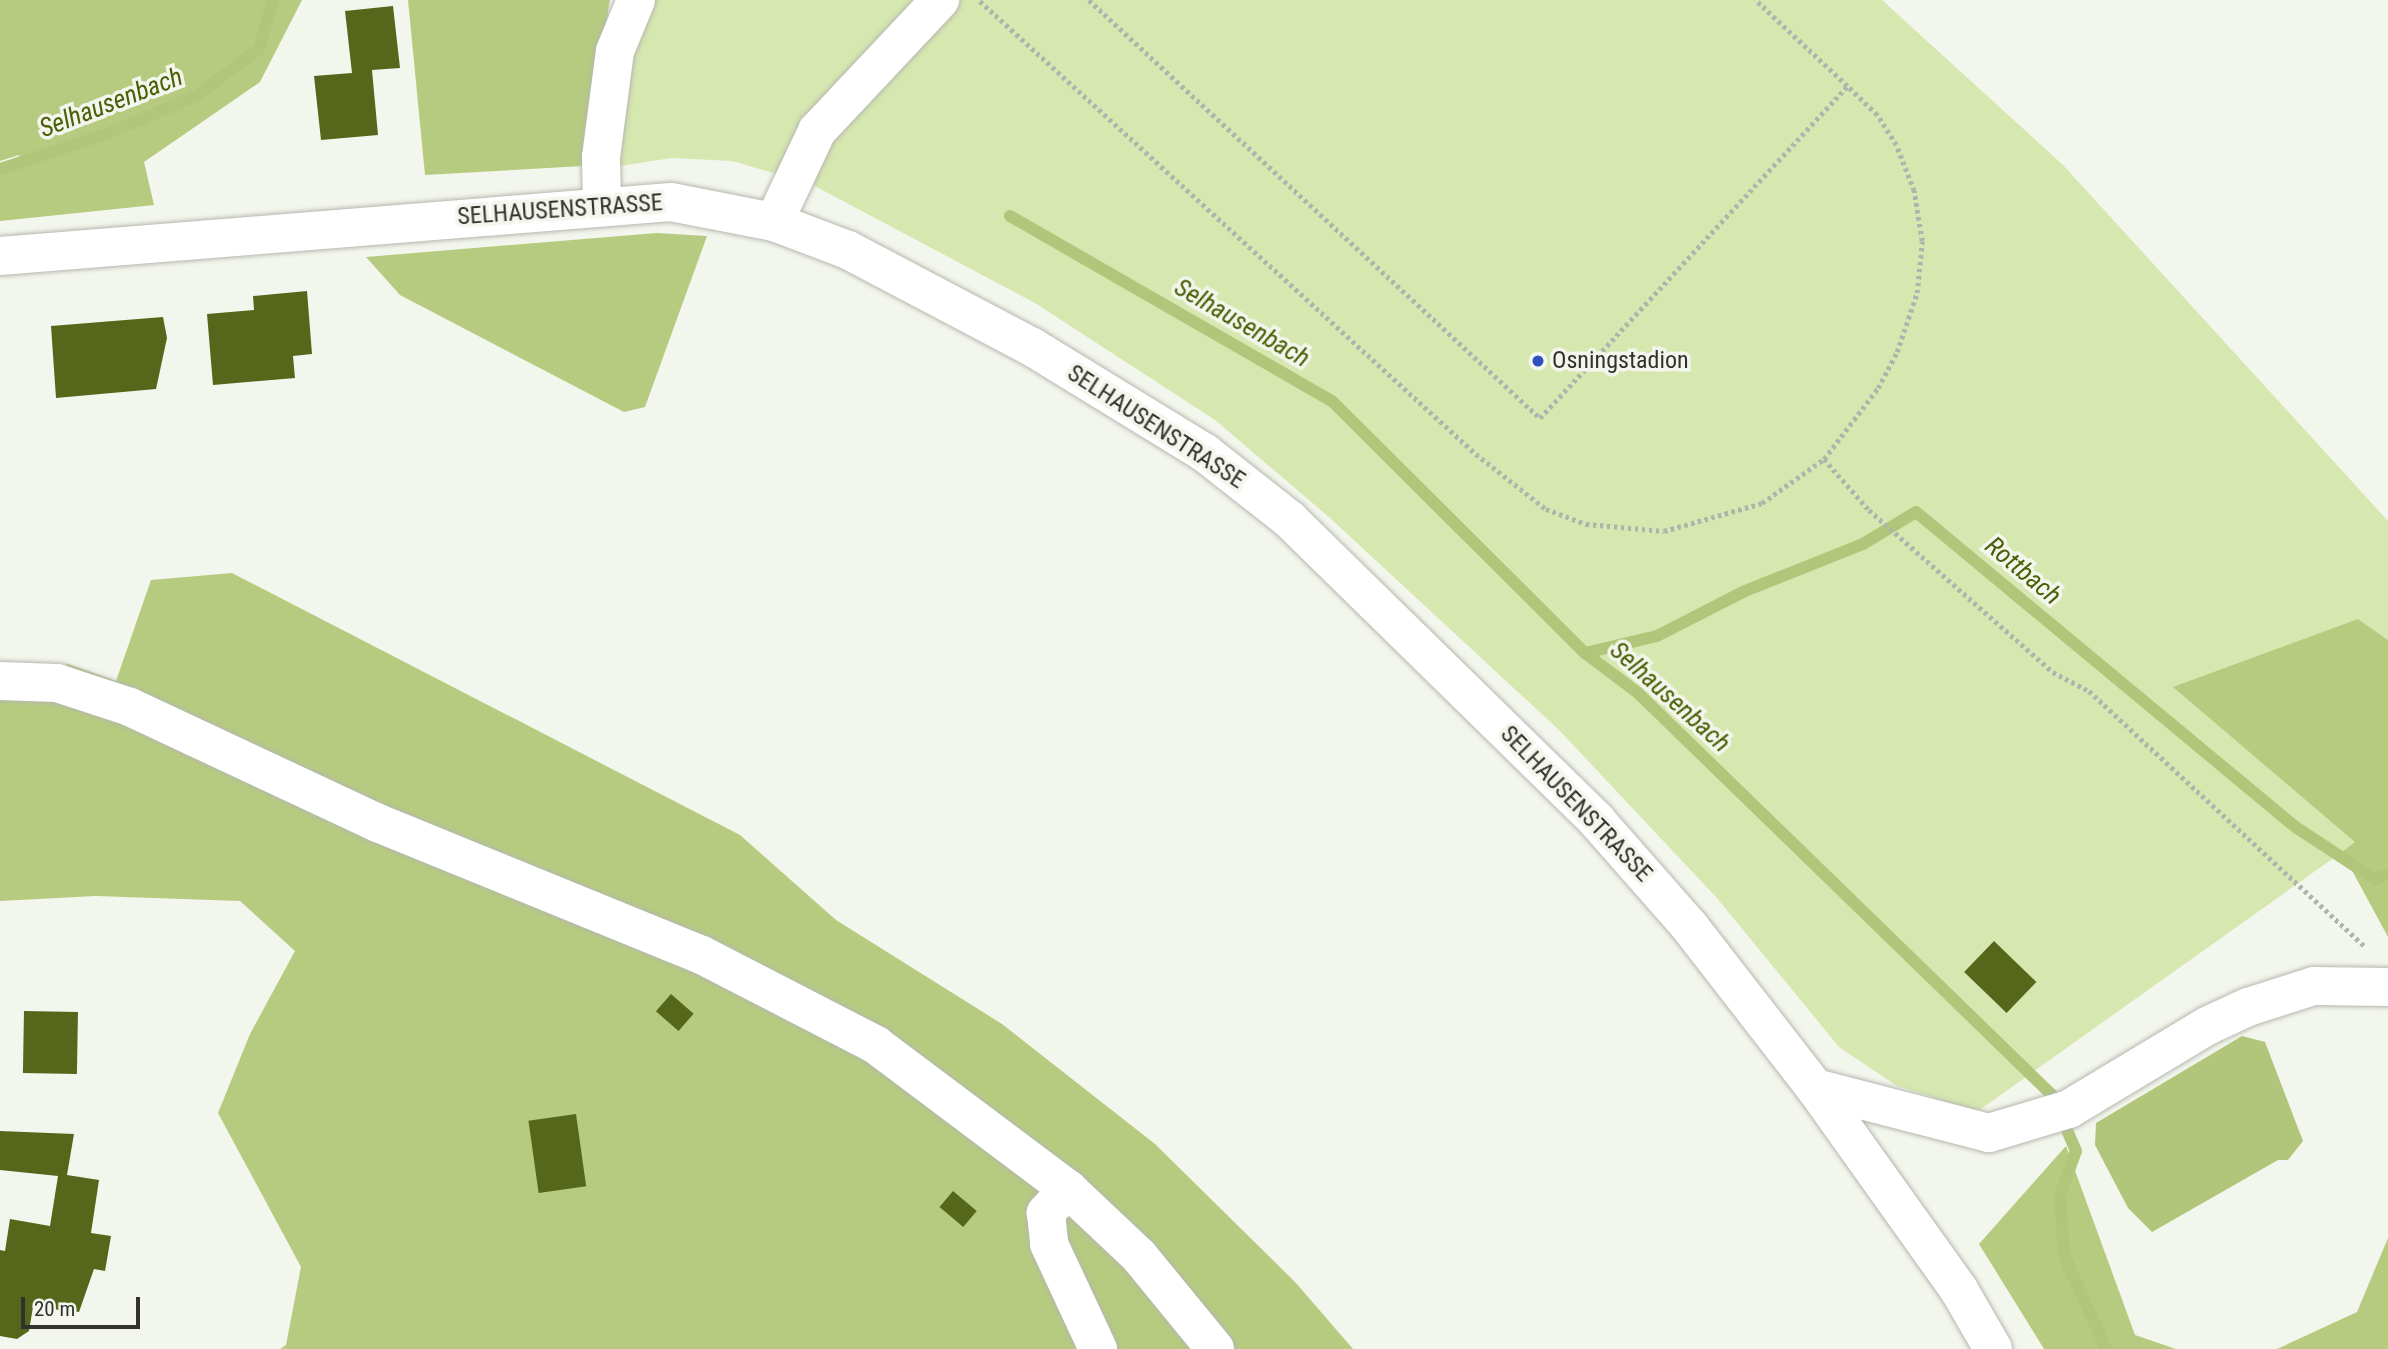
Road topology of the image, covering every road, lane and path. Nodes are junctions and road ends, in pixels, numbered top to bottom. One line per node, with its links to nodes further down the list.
1 (636, 0): 7 (street)
2 (940, 0): 8 (street)
3 (979, 0): 10 (path)
4 (1089, 0): 6 (path)
5 (1755, 0): 6 (path)
6 (1847, 86): 10 (path)
7 (603, 204): 8 (street, SELHAUSENSTRASSE); 9 (street, SELHAUSENSTRASSE)
8 (774, 222): 13 (street, SELHAUSENSTRASSE)
9 (0, 256)
10 (1824, 459): 12 (path)
11 (0, 681): 14 (street)
12 (2384, 987): 13 (street)
13 (1815, 1088): 17 (street, SELHAUSENSTRASSE)
14 (1068, 1189): 15 (street); 16 (street)
15 (1098, 1349)
16 (1215, 1349)
17 (1993, 1349)

